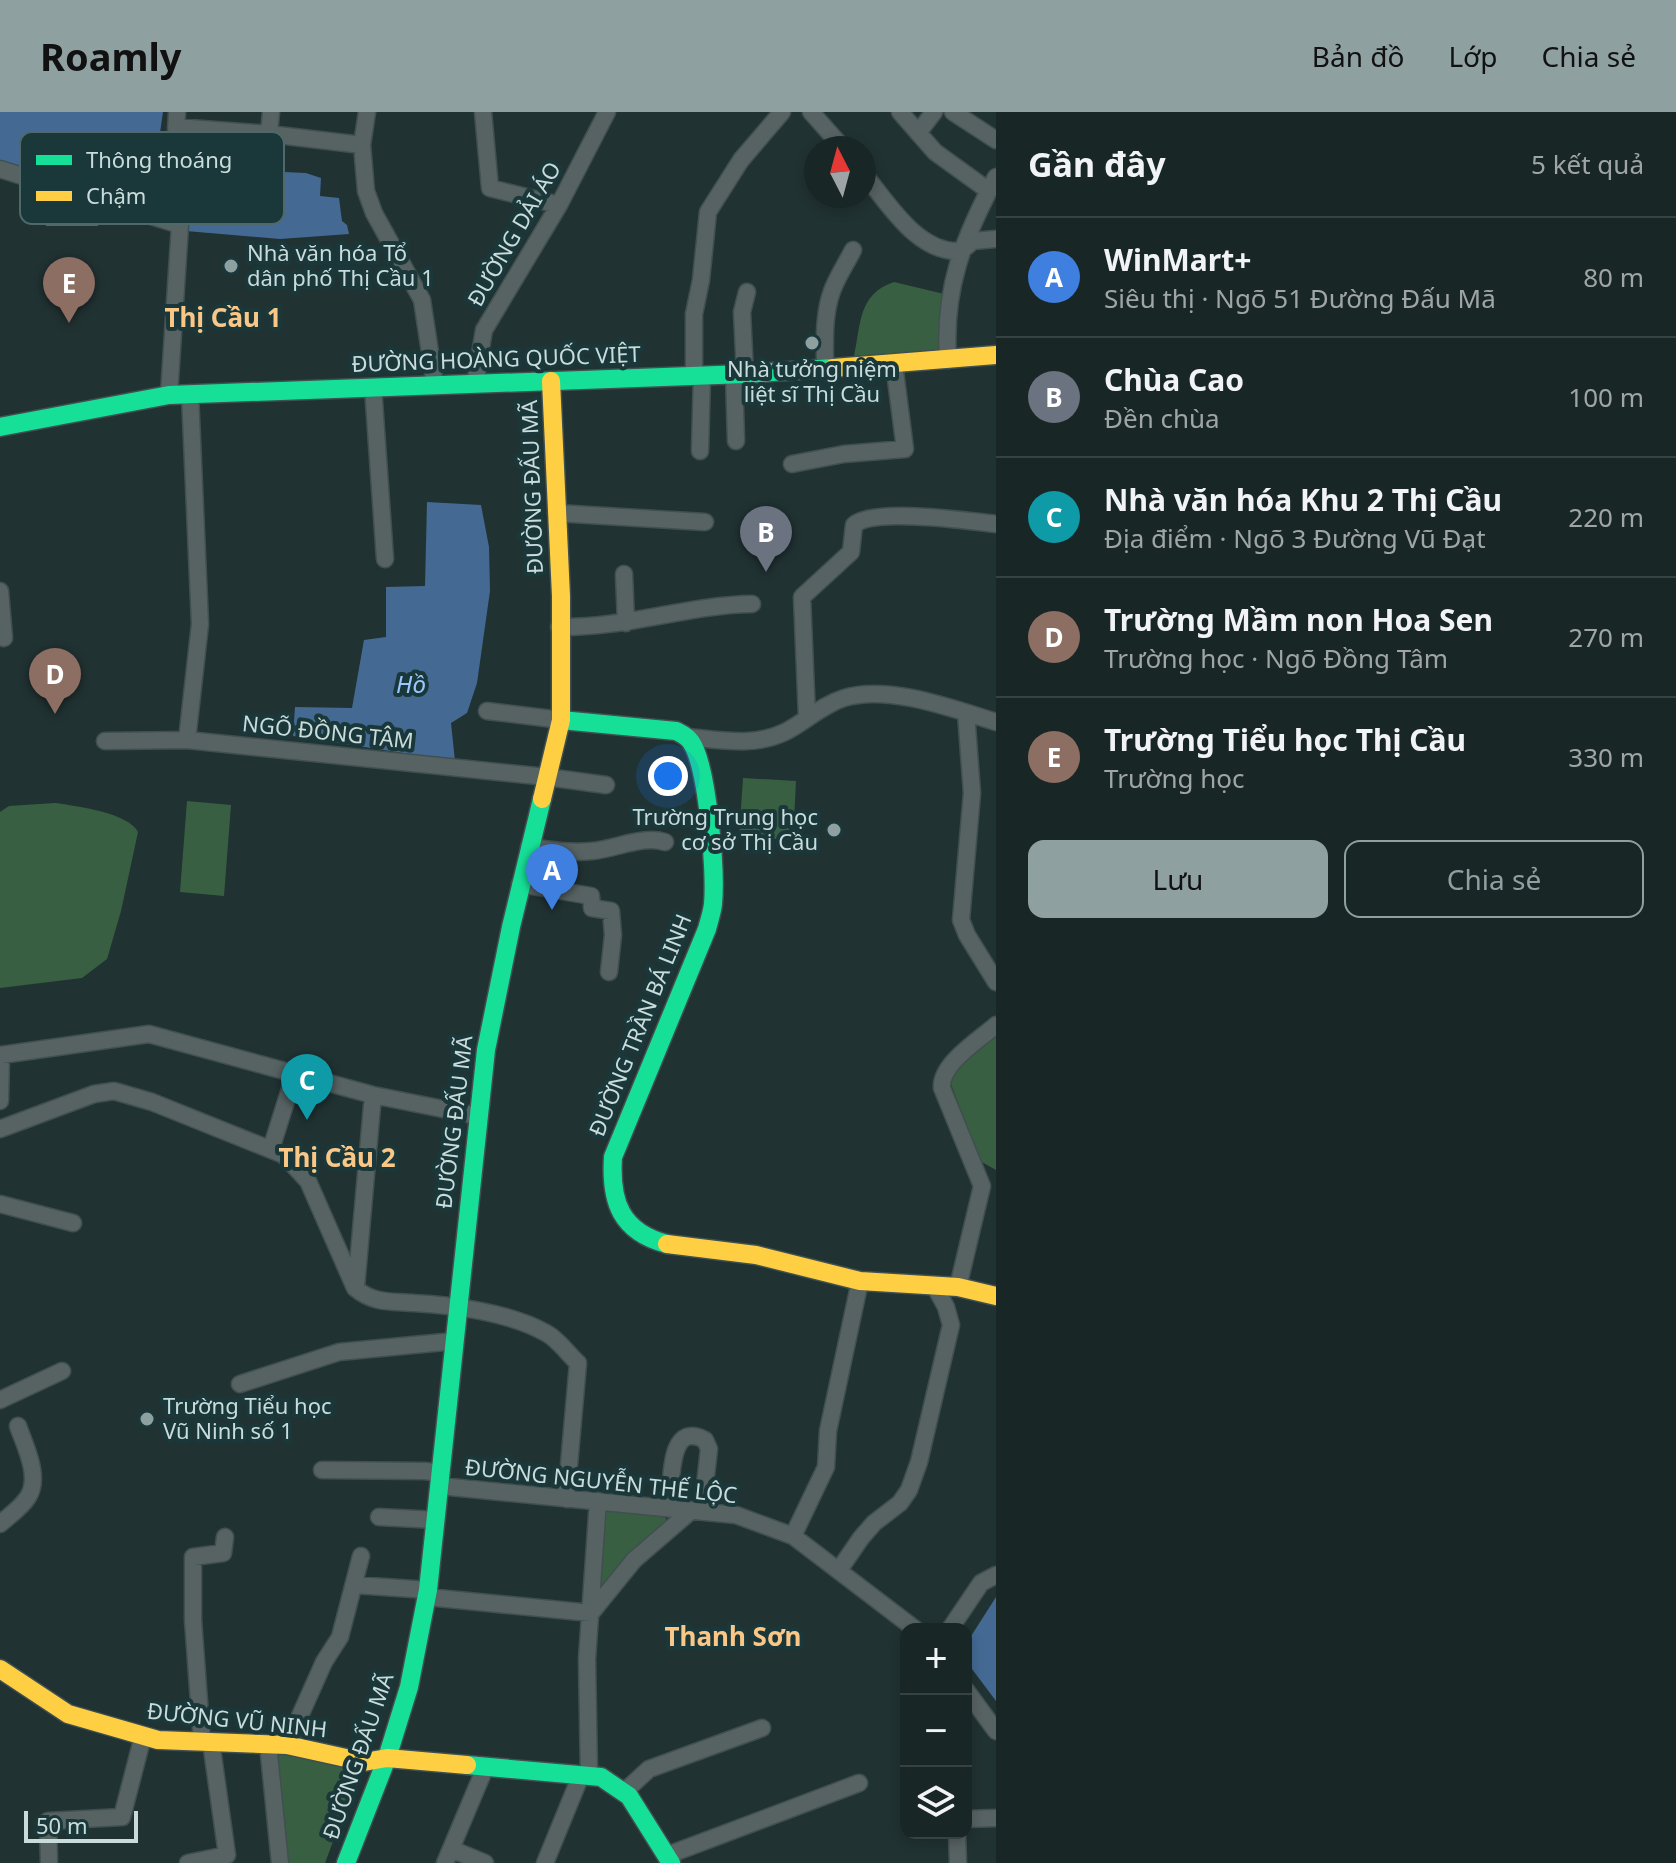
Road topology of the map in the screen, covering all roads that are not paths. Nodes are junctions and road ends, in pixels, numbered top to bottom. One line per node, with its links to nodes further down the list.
1 (271, 112): 12 (street)
2 (367, 112): 17 (street)
3 (483, 112): 22 (street)
4 (607, 112): 22 (street, ĐƯỜNG DẢI ÁO)
5 (782, 112): 34 (street)
6 (811, 112): 15 (street)
7 (900, 112): 13 (street)
8 (934, 112): 13 (street)
9 (953, 112): 16 (street)
10 (176, 119): 11 (street)
11 (257, 132)
12 (269, 132)
13 (918, 133): 20 (street)
14 (284, 136): 17 (street)
15 (832, 136)
16 (996, 140)
17 (362, 145): 37 (street)
18 (0, 169): 19 (street)
19 (20, 175)
20 (993, 185): 27 (street)
21 (876, 188): 27 (street)
22 (559, 205): 36 (street, ĐƯỜNG DẢI ÁO)
23 (177, 224): 24 (street)
24 (180, 225): 40 (street)
25 (996, 239): 27 (street)
26 (853, 250): 32 (street)
27 (961, 251): 30 (street)
28 (747, 292): 33 (street)
29 (996, 355): 30 (street, ĐƯỜNG HOÀNG QUỐC VIỆT)
30 (948, 360): 31 (street, ĐƯỜNG HOÀNG QUỐC VIỆT)
31 (894, 364): 32 (street, ĐƯỜNG HOÀNG QUỐC VIỆT); 44 (street)
32 (825, 369): 33 (street, ĐƯỜNG HOÀNG QUỐC VIỆT)
33 (739, 374): 34 (street, ĐƯỜNG HOÀNG QUỐC VIỆT); 42 (street)
34 (698, 375): 35 (street, ĐƯỜNG HOÀNG QUỐC VIỆT); 43 (street)
35 (551, 381): 36 (street, ĐƯỜNG HOÀNG QUỐC VIỆT); 45 (street, ĐƯỜNG ĐẤU MÃ)
36 (475, 384): 37 (street, ĐƯỜNG HOÀNG QUỐC VIỆT)
37 (435, 385): 38 (street, ĐƯỜNG HOÀNG QUỐC VIỆT)
38 (373, 387): 39 (street, ĐƯỜNG HOÀNG QUỐC VIỆT); 48 (street)
39 (190, 394): 40 (street, ĐƯỜNG HOÀNG QUỐC VIỆT); 61 (street)
40 (169, 395): 41 (street, ĐƯỜNG HOÀNG QUỐC VIỆT)
41 (0, 427)
42 (736, 441)
43 (700, 451)
44 (792, 464)
45 (556, 513): 46 (street); 53 (street, ĐƯỜNG ĐẤU MÃ)
46 (705, 522)
47 (996, 524): 57 (street)
48 (385, 559)
49 (624, 574): 52 (street)
50 (0, 591): 54 (street)
51 (752, 604): 52 (street)
52 (626, 623): 53 (street)
53 (559, 627): 58 (street, ĐƯỜNG ĐẤU MÃ)
54 (4, 638)
55 (487, 711): 58 (street)
56 (966, 713): 57 (street); 59 (street); 69 (street)
57 (807, 717): 60 (street)
58 (561, 720): 60 (street); 63 (street, ĐƯỜNG ĐẤU MÃ)
59 (996, 722)
60 (687, 737): 81 (street, ĐƯỜNG TRẦN BÁ LINH)
61 (187, 740): 62 (street, NGÕ ĐỒNG TÂM); 63 (street, NGÕ ĐỒNG TÂM)
62 (105, 741)
63 (547, 777): 64 (street, NGÕ ĐỒNG TÂM); 66 (street, ĐƯỜNG ĐẤU MÃ)
64 (606, 785)
65 (665, 842): 66 (street)
66 (529, 847): 67 (street, ĐƯỜNG ĐẤU MÃ)
67 (520, 884): 68 (street); 75 (street, ĐƯỜNG ĐẤU MÃ)
68 (609, 972)
69 (996, 982)
70 (996, 1025): 78 (street)
71 (1, 1055): 72 (street); 74 (street)
72 (295, 1073): 73 (street); 77 (street)
73 (373, 1095): 75 (street); 84 (street)
74 (0, 1101)
75 (478, 1116): 86 (street, ĐƯỜNG ĐẤU MÃ)
76 (0, 1129): 77 (street)
77 (271, 1149): 84 (street)
78 (989, 1186): 83 (street)
79 (0, 1204): 80 (street)
80 (73, 1223)
81 (860, 1281): 82 (street, ĐƯỜNG TRẦN BÁ LINH); 101 (street)
82 (934, 1285): 83 (street, ĐƯỜNG TRẦN BÁ LINH); 104 (street)
83 (958, 1287): 85 (street, ĐƯỜNG TRẦN BÁ LINH)
84 (355, 1288): 86 (street)
85 (996, 1296)
86 (459, 1308): 87 (street, ĐƯỜNG ĐẤU MÃ); 94 (street)
87 (455, 1341): 89 (street); 93 (street, ĐƯỜNG ĐẤU MÃ)
88 (62, 1371): 90 (street)
89 (240, 1384)
90 (0, 1400)
91 (18, 1426): 100 (street)
92 (322, 1470): 93 (street, ĐƯỜNG NGUYỄN THẾ LỘC)
93 (440, 1480): 94 (street, ĐƯỜNG NGUYỄN THẾ LỘC); 99 (street, ĐƯỜNG ĐẤU MÃ)
94 (566, 1499): 95 (street, ĐƯỜNG NGUYỄN THẾ LỘC)
95 (598, 1501): 96 (street, ĐƯỜNG NGUYỄN THẾ LỘC); 108 (street)
96 (669, 1508): 97 (street, ĐƯỜNG NGUYỄN THẾ LỘC); 97 (street)
97 (697, 1511): 101 (street, ĐƯỜNG NGUYỄN THẾ LỘC); 108 (street)
98 (379, 1517): 99 (street)
99 (436, 1520): 107 (street, ĐƯỜNG ĐẤU MÃ)
100 (0, 1524)
101 (793, 1536): 104 (street, ĐƯỜNG NGUYỄN THẾ LỘC)
102 (225, 1537): 116 (street)
103 (361, 1556): 106 (street)
104 (839, 1570): 109 (street, ĐƯỜNG NGUYỄN THẾ LỘC)
105 (996, 1575): 110 (street)
106 (355, 1585): 107 (street); 117 (street)
107 (427, 1593): 108 (street); 118 (street, ĐƯỜNG ĐẤU MÃ)
108 (591, 1613): 120 (street)
109 (907, 1623)
110 (954, 1623)
111 (0, 1669): 115 (street, ĐƯỜNG VŨ NINH)
112 (970, 1695): 114 (street)
113 (762, 1728): 122 (street)
114 (996, 1731)
115 (143, 1736): 116 (street, ĐƯỜNG VŨ NINH); 129 (street)
116 (207, 1742): 117 (street, ĐƯỜNG VŨ NINH); 127 (street)
117 (278, 1745): 118 (street, ĐƯỜNG VŨ NINH); 131 (street)
118 (387, 1758): 119 (street, ĐƯỜNG VŨ NINH); 132 (street, ĐƯỜNG ĐẤU MÃ)
119 (485, 1768): 120 (street, ĐƯỜNG VŨ NINH); 126 (street)
120 (585, 1775): 122 (street); 134 (street)
121 (859, 1783): 128 (street)
122 (624, 1792): 128 (street)
123 (996, 1818): 124 (street)
124 (972, 1819)
125 (957, 1839): 135 (street)
126 (448, 1856): 133 (street)
127 (227, 1859): 130 (street)
128 (670, 1859)
129 (49, 1863)
130 (188, 1863)
131 (280, 1863)
132 (346, 1863)
133 (485, 1863)
134 (545, 1863)
135 (958, 1863)

